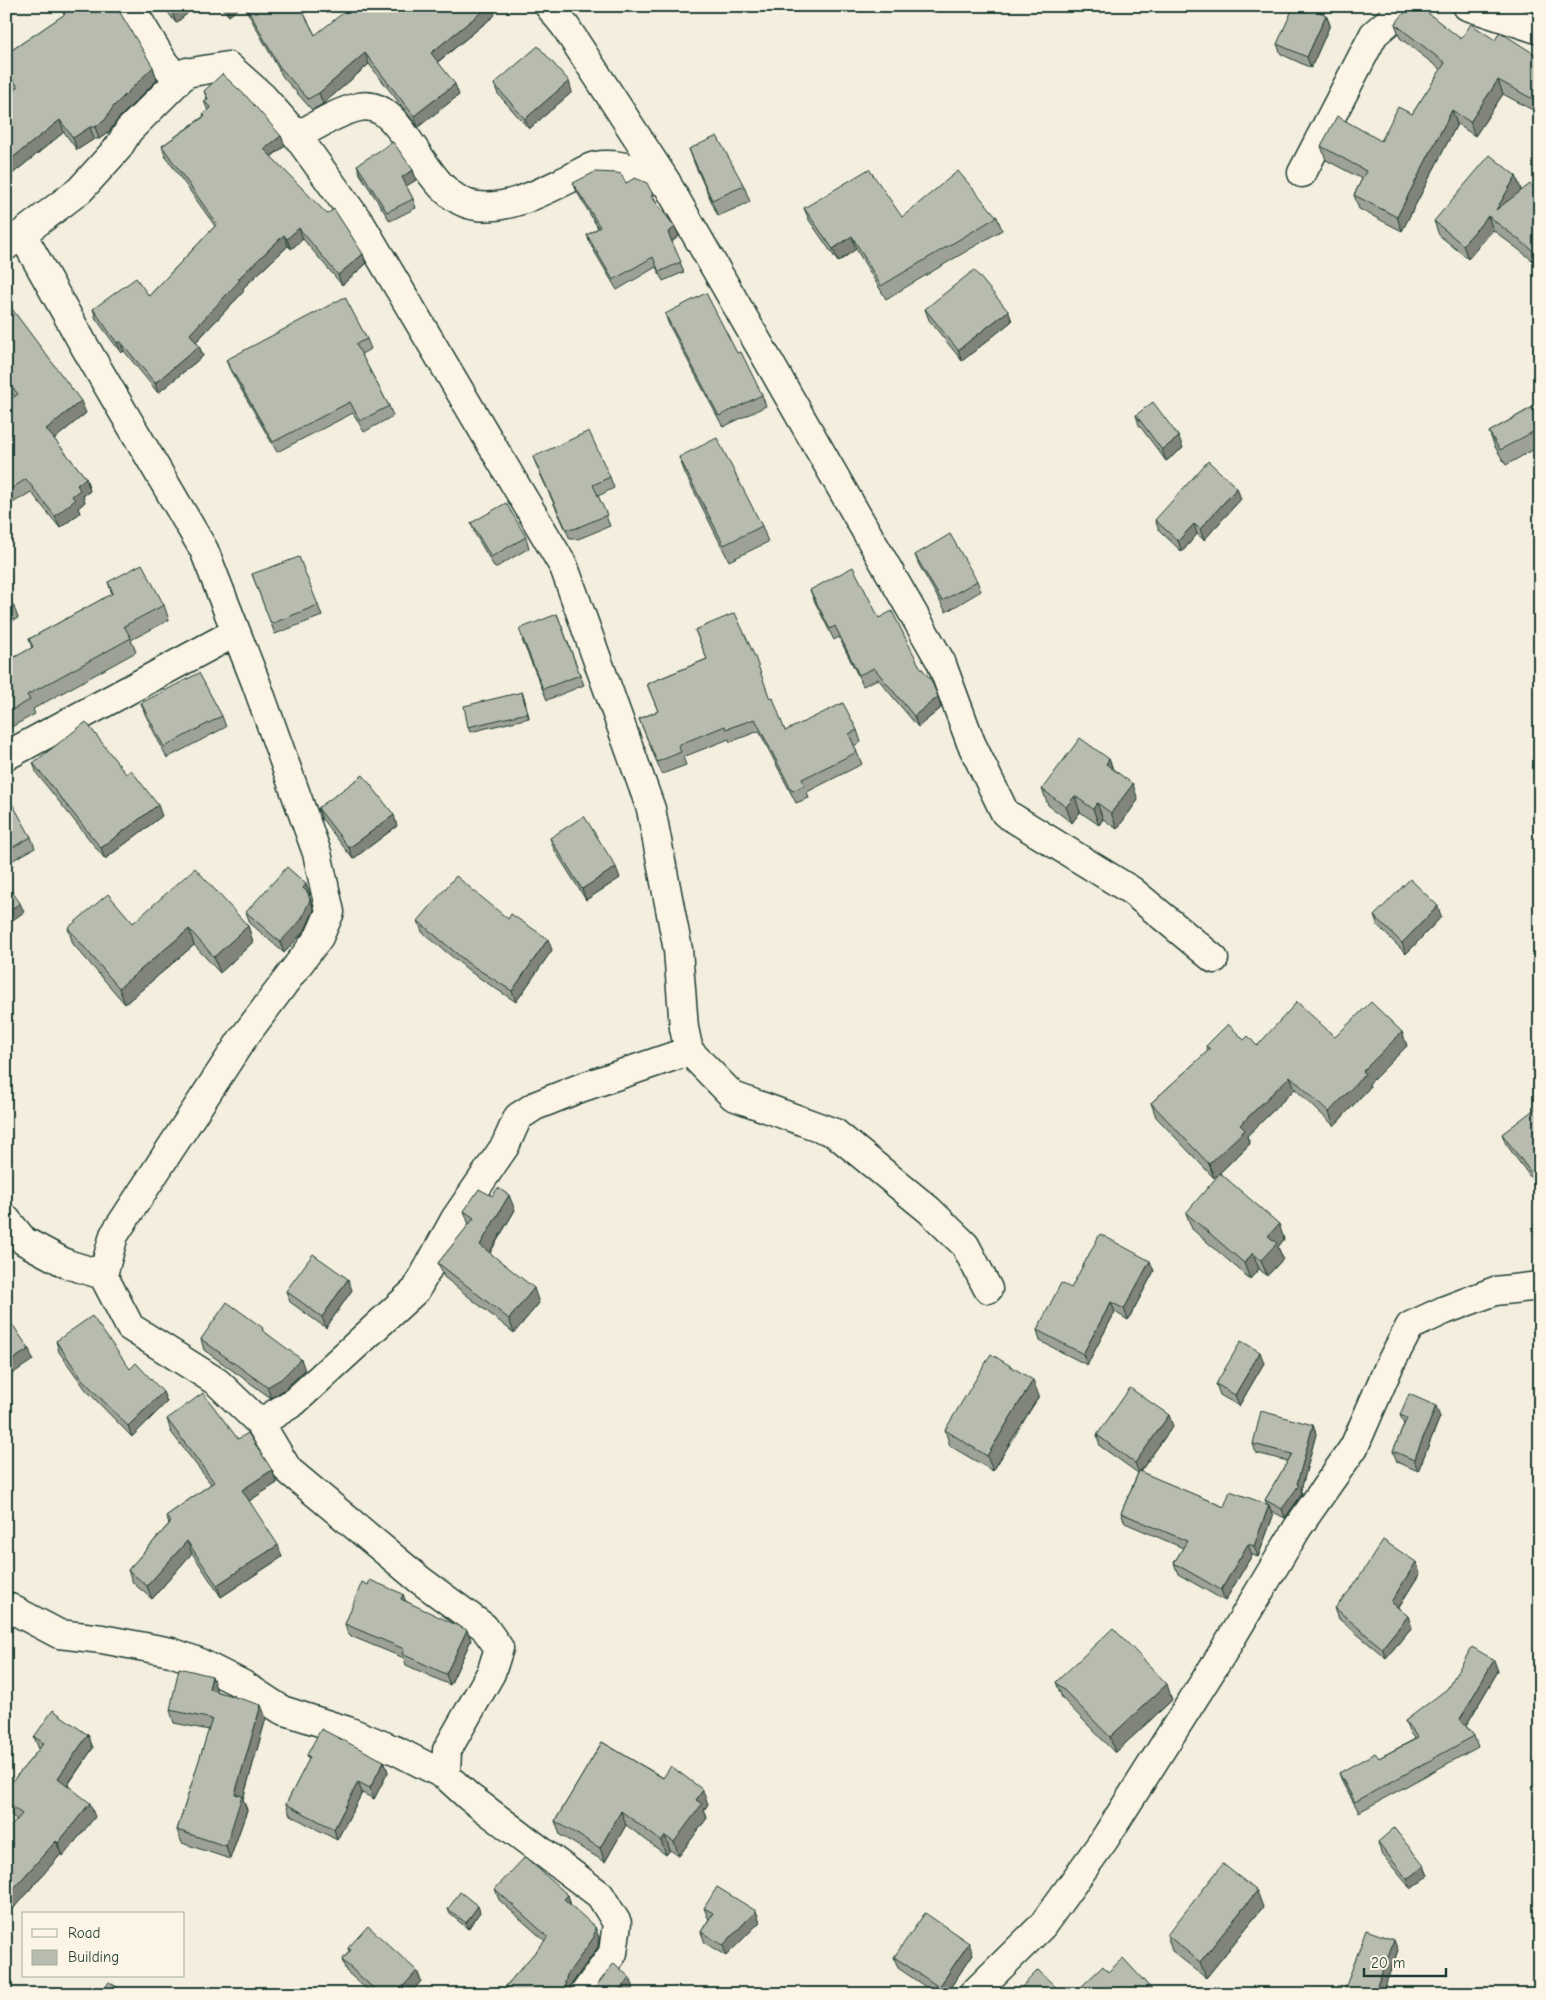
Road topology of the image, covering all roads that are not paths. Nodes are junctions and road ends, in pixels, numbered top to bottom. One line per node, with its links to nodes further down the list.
1 (130, 6): 6 (street)
2 (549, 6): 9 (street)
3 (1407, 6): 8 (street)
4 (1467, 6): 5 (street)
5 (1540, 30)
6 (187, 72): 7 (street); 10 (street)
7 (297, 136): 9 (street); 14 (street)
8 (1302, 174)
9 (668, 184): 13 (street)
10 (14, 240): 11 (street)
11 (236, 632): 12 (street); 16 (street)
12 (6, 756)
13 (1214, 959)
14 (689, 1051): 18 (street); 19 (street)
15 (6, 1219): 16 (street)
16 (103, 1275): 19 (street)
17 (1540, 1286): 23 (street)
18 (988, 1289)
19 (260, 1423): 21 (street)
20 (6, 1606): 21 (street)
21 (446, 1776): 22 (street)
22 (584, 1994)
23 (973, 1994)

